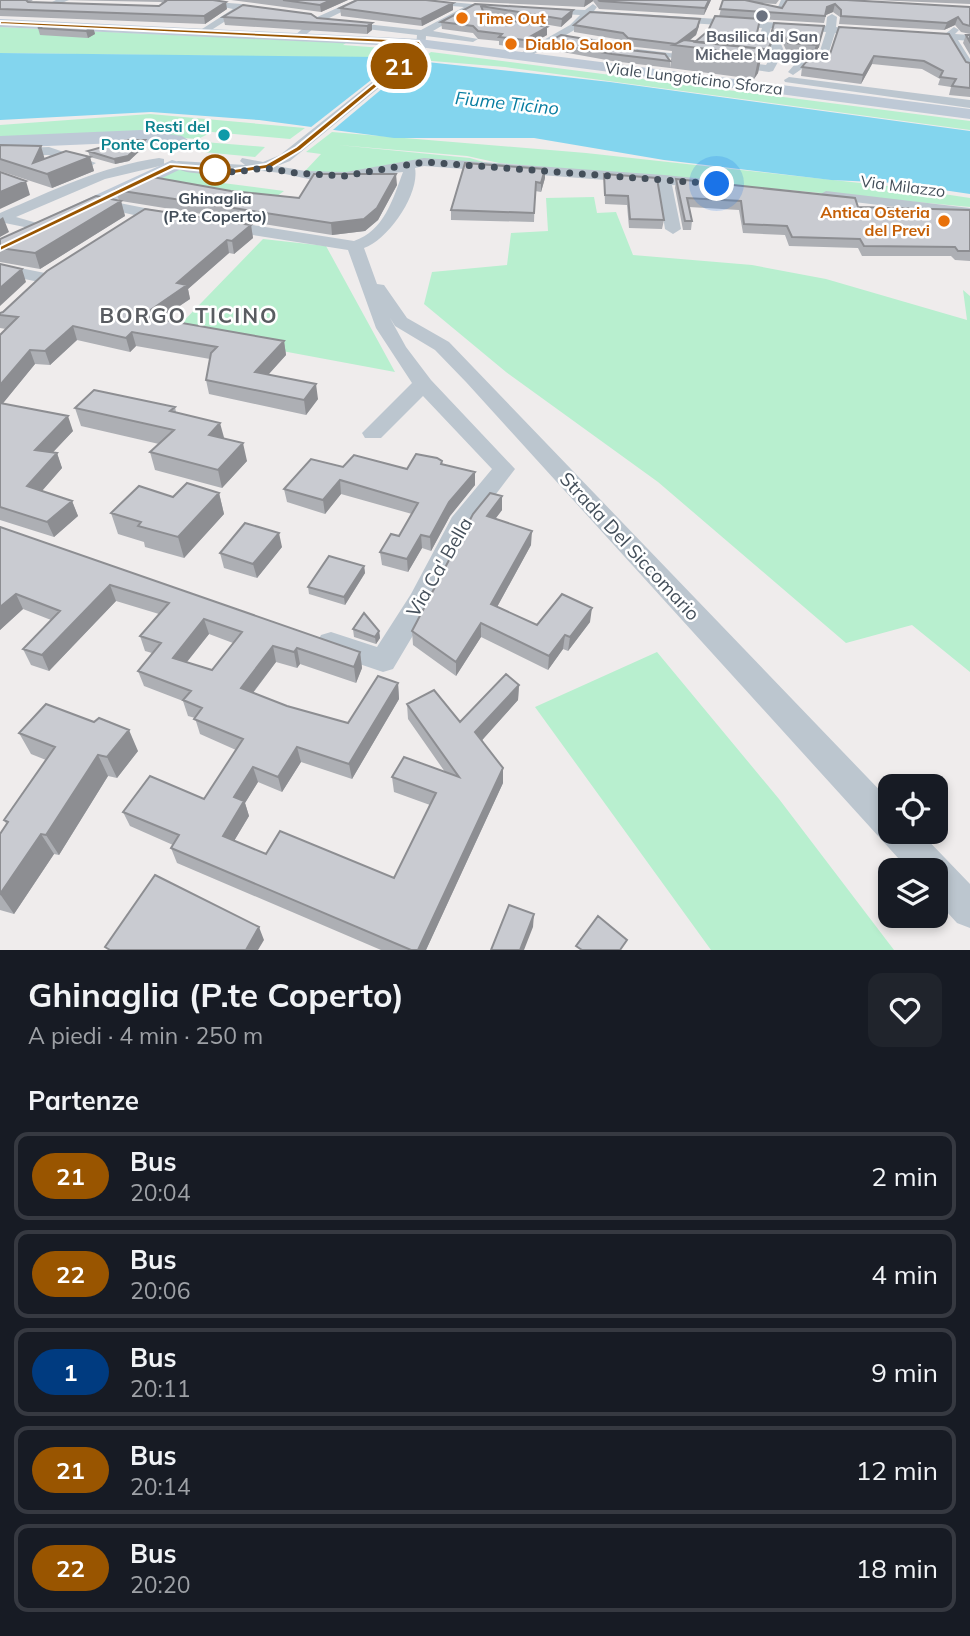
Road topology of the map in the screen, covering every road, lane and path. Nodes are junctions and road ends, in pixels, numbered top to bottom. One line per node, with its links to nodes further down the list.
1 (65, 0): 8 (street)
2 (193, 0): 10 (street)
3 (362, 0): 20 (street)
4 (383, 0): 7 (street)
5 (600, 0): 15 (street)
6 (785, 0): 12 (street)
7 (451, 2): 14 (street)
8 (79, 5)
9 (824, 6): 27 (street)
10 (242, 7): 16 (street); 28 (street)
11 (510, 8): 14 (street)
12 (742, 8)
13 (534, 9): 15 (street)
14 (472, 11): 36 (street)
15 (586, 12): 24 (street); 29 (street)
16 (280, 13)
17 (58, 16): 23 (street)
18 (305, 18): 20 (street)
19 (139, 19): 25 (street)
20 (318, 20): 26 (street); 32 (street)
21 (951, 20): 33 (street)
22 (0, 23): 23 (main road, Viale Lungoticino Sforza)
23 (43, 24): 25 (main road, Viale Lungoticino Sforza)
24 (768, 24): 27 (street); 40 (street)
25 (124, 27): 28 (main road, Viale Lungoticino Sforza)
26 (379, 28): 36 (street)
27 (830, 29): 30 (street); 44 (street)
28 (205, 32): 32 (main road, Viale Lungoticino Sforza)
29 (562, 32): 38 (street); 39 (street)
30 (879, 32)
31 (915, 34): 33 (street)
32 (299, 36): 36 (main road, Viale Lungoticino Sforza)
33 (952, 37): 34 (street); 41 (street)
34 (970, 38)
35 (473, 39): 36 (street)
36 (419, 42): 38 (main road, Viale Lungoticino Sforza); 51 (street)
37 (694, 44): 39 (street)
38 (525, 55): 43 (main road, Viale Lungoticino Sforza)
39 (677, 57): 42 (street); 43 (street)
40 (775, 58): 42 (street); 44 (street)
41 (970, 67)
42 (769, 69): 44 (street); 45 (street)
43 (659, 73): 45 (main road, Viale Lungoticino Sforza)
44 (791, 77): 45 (main road, Viale Lungoticino Sforza); 47 (street); 49 (main road, Viale Lungoticino Sforza)
45 (759, 86)
46 (953, 89): 47 (street)
47 (935, 100): 48 (street)
48 (970, 104)
49 (970, 114)
50 (0, 142): 54 (main road)
51 (293, 152): 53 (street); 57 (street)
52 (0, 153): 58 (street)
53 (279, 157): 55 (street); 57 (street)
54 (175, 158): 55 (street); 57 (street); 58 (street); 64 (main road)
55 (247, 161): 57 (street)
56 (405, 167): 57 (street); 59 (street); 71 (street)
57 (265, 168)
58 (118, 172): 63 (street)
59 (664, 179): 60 (street); 70 (street)
60 (717, 184)
61 (31, 188): 63 (street)
62 (808, 193): 65 (street, Via Milazzo)
63 (54, 196): 67 (street)
64 (94, 202): 66 (street); 69 (main road)
65 (970, 212)
66 (145, 214): 68 (street); 71 (street)
67 (1, 219): 69 (street)
68 (125, 226)
69 (39, 228): 72 (main road)
70 (673, 229)
71 (355, 246): 74 (street, Via Ca' Bella)
72 (0, 248)
73 (0, 269): 75 (street)
74 (366, 272): 77 (street, Via Ca' Bella); 80 (street, Strada Del Siccomario)
75 (50, 274): 76 (street)
76 (26, 293)
77 (423, 384): 78 (street); 79 (street, Via Ca' Bella)
78 (373, 433)
79 (303, 634)
80 (878, 811)
81 (908, 844): 82 (street)
82 (921, 858)
83 (948, 887): 84 (street)
84 (970, 910)

